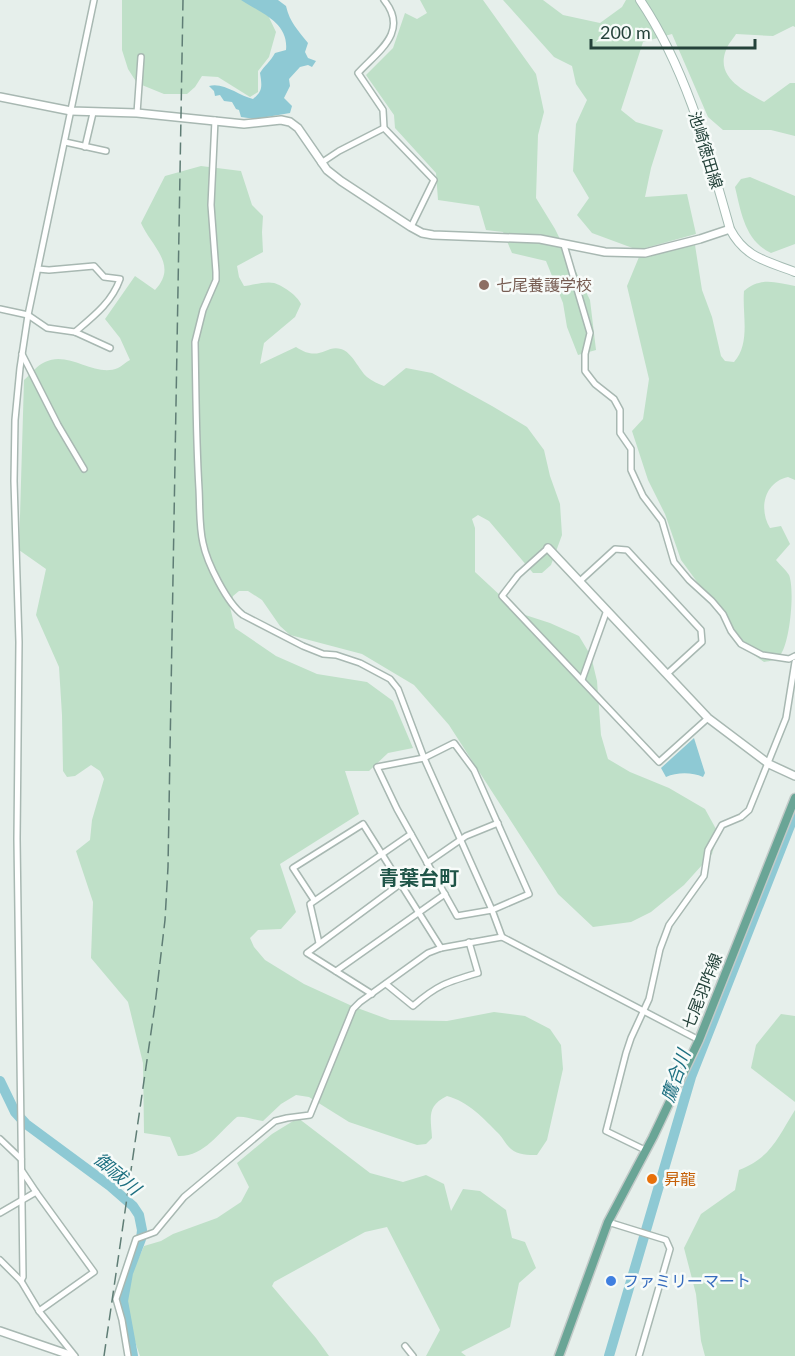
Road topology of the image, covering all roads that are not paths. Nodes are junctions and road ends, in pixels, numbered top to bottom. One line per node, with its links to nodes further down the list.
1 (94, 0): 6 (street)
2 (384, 0): 10 (street)
3 (640, 0): 16 (main road, 池崎徳田線)
4 (141, 57): 8 (street)
5 (0, 97): 6 (street)
6 (71, 111): 7 (street); 11 (street)
7 (93, 113): 8 (street); 12 (street)
8 (138, 113): 9 (street)
9 (215, 120): 14 (street); 34 (street)
10 (384, 128): 14 (street); 15 (street)
11 (65, 142): 12 (street); 18 (street)
12 (86, 147): 13 (street)
13 (106, 151)
14 (321, 163): 15 (street)
15 (411, 227): 17 (street)
16 (730, 229): 17 (street); 19 (main road, 池崎徳田線)
17 (564, 245): 29 (street)
18 (38, 268): 21 (street); 22 (street)
19 (795, 272)
20 (0, 309): 21 (street)
21 (28, 315): 22 (street); 24 (street)
22 (75, 332): 23 (street)
23 (110, 348)
24 (22, 354): 25 (street); 59 (street)
25 (84, 469)
26 (548, 548): 27 (street); 32 (street)
27 (580, 581): 28 (street); 31 (street)
28 (607, 610): 31 (street); 32 (street)
29 (795, 656)
30 (795, 662): 35 (street)
31 (667, 674): 33 (street)
32 (582, 680): 33 (street)
33 (708, 718): 35 (street)
34 (424, 758): 38 (street); 39 (street); 40 (street)
35 (769, 764): 36 (street); 55 (street)
36 (795, 776)
37 (795, 798): 56 (main road, 七尾羽咋線)
38 (498, 823): 40 (street); 46 (street)
39 (411, 834): 41 (street); 42 (street)
40 (461, 839): 42 (street); 46 (street)
41 (382, 854): 43 (street); 45 (street); 45 (street)
42 (427, 863): 44 (street)
43 (400, 884): 47 (street); 50 (street)
44 (445, 894): 46 (street); 47 (street)
45 (314, 900): 50 (street)
46 (492, 910): 48 (street)
47 (417, 913): 51 (street); 52 (street)
48 (502, 937): 49 (street); 55 (street)
49 (469, 942): 51 (street); 53 (street)
50 (319, 943): 52 (street)
51 (441, 948): 53 (street)
52 (336, 971): 54 (street)
53 (386, 984): 54 (street)
54 (372, 994): 71 (street)
55 (643, 1011): 56 (street); 58 (street)
56 (699, 1040): 58 (main road, 七尾羽咋線)
57 (0, 1139): 59 (street)
58 (645, 1150): 64 (main road, 七尾羽咋線)
59 (21, 1159): 60 (street)
60 (21, 1170): 61 (street); 62 (street)
61 (36, 1192): 62 (street); 67 (street)
62 (22, 1201): 63 (street); 66 (street)
63 (0, 1213)
64 (608, 1222): 73 (main road, 七尾羽咋線); 74 (street)
65 (0, 1260): 66 (street)
66 (21, 1281): 67 (street)
67 (39, 1311): 70 (street)
68 (0, 1331): 70 (street)
69 (405, 1346): 72 (street)
70 (74, 1356)
71 (128, 1356)
72 (413, 1356)
73 (559, 1356)
74 (639, 1356)

